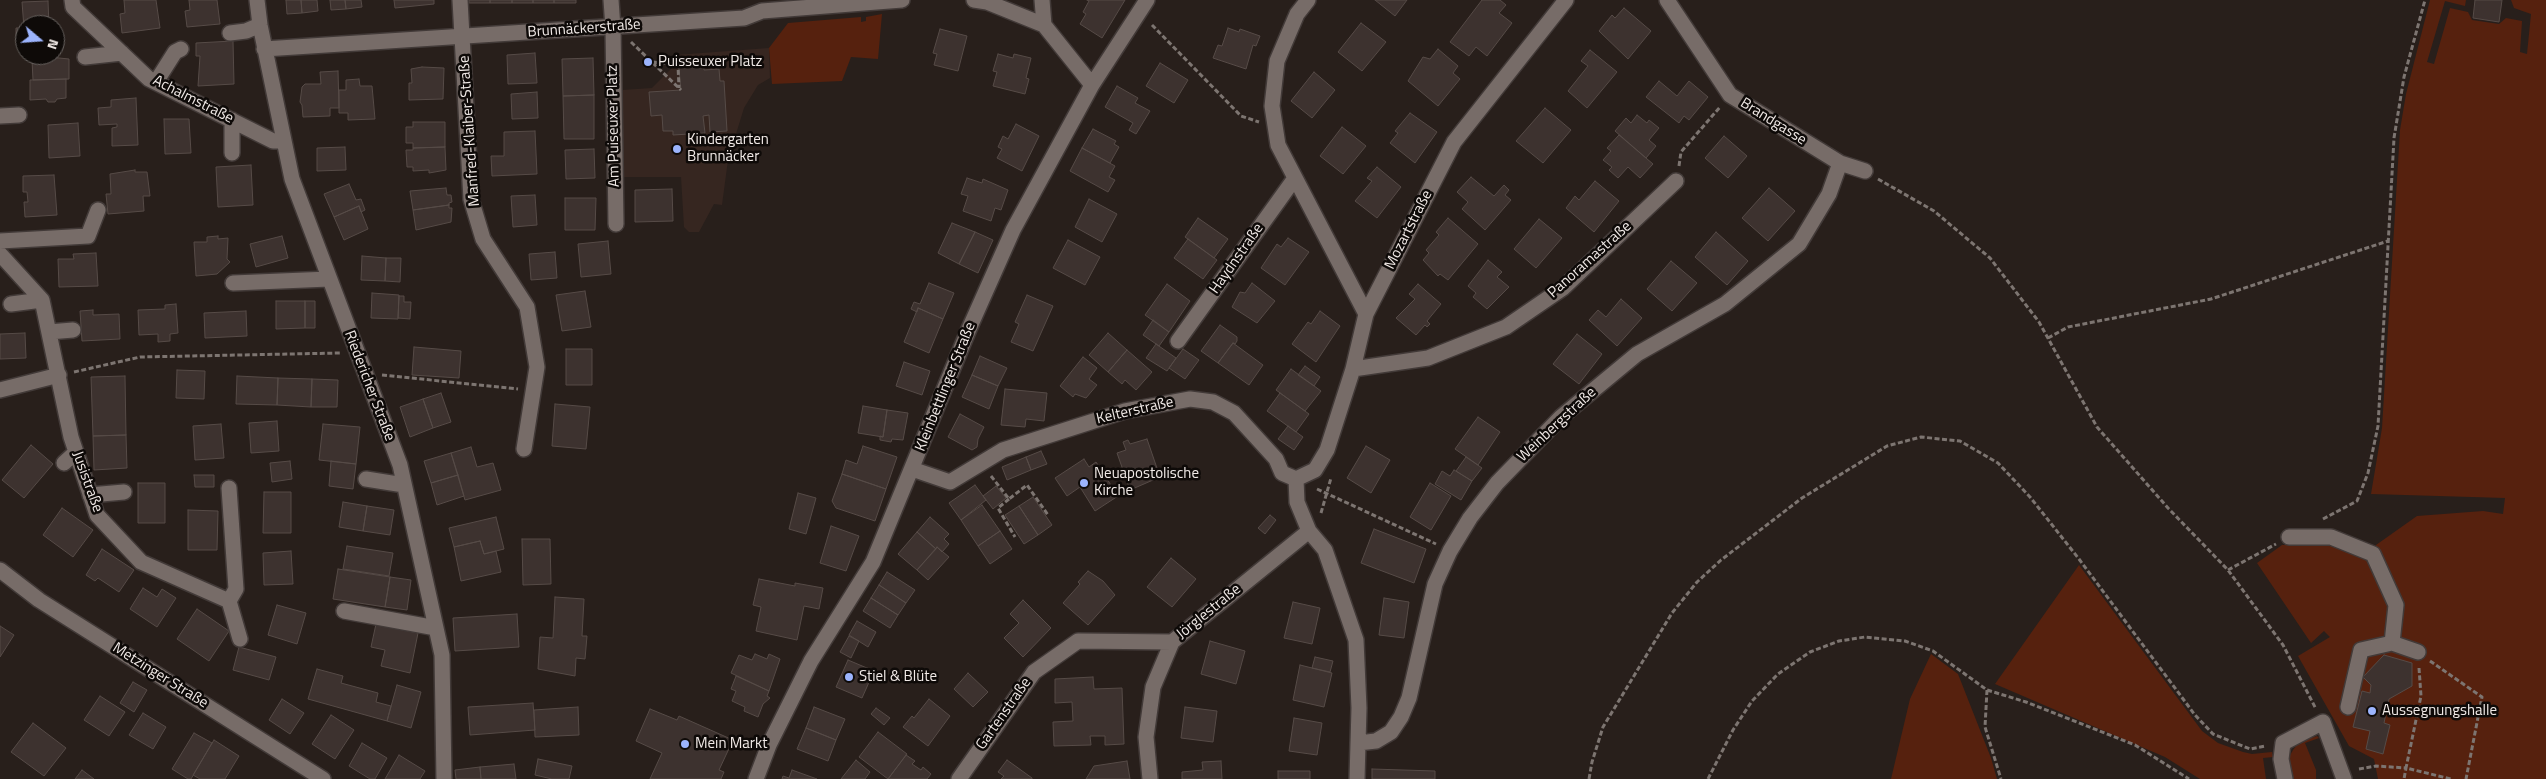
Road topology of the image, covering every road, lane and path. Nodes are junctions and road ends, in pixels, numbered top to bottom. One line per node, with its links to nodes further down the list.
1 (72, 0): 22 (street, Achalmstraße)
2 (257, 0): 14 (street, Riedericher Straße)
3 (460, 0): 18 (street, Manfred-Klaiber-Straße)
4 (610, 0): 16 (street, Am Puiseuxer Platz)
5 (902, 0): 12 (street, Brunnäckerstraße)
6 (974, 0): 15 (street)
7 (1042, 0): 15 (street)
8 (1308, 0): 31 (street)
9 (1566, 0): 47 (street, Mozartstraße)
10 (1667, 0): 27 (street, Brandgasse)
11 (2425, 0): 41 (path)
12 (761, 6): 16 (street, Brunnäckerstraße)
13 (1143, 6): 26 (street, Kleinbettlinger Straße); 31 (path)
14 (260, 25): 17 (street); 21 (street, Riedericher Straße)
15 (1044, 25): 26 (street)
16 (613, 28): 18 (street, Brunnäckerstraße); 39 (street, Am Puiseuxer Platz)
17 (230, 33)
18 (463, 37): 21 (street, Brunnäckerstraße); 57 (street, Manfred-Klaiber-Straße)
19 (627, 38): 24 (path)
20 (181, 49): 25 (street)
21 (264, 49): 32 (street, Riedericher Straße)
22 (122, 53): 23 (street); 25 (street, Achalmstraße)
23 (85, 57)
24 (652, 62): 24 (path)
25 (156, 82): 30 (street, Achalmstraße)
26 (1092, 85): 62 (street, Kleinbettlinger Straße)
27 (1730, 95): 34 (street, Brandgasse); 37 (path)
28 (19, 115): 29 (street)
29 (0, 116)
30 (232, 120): 32 (street, Achalmstraße); 33 (street)
31 (1276, 128): 36 (street)
32 (284, 141): 43 (street, Riedericher Straße)
33 (232, 153)
34 (1840, 163): 35 (street, Brandgasse); 76 (street, Weinbergstraße)
35 (1865, 171): 50 (path)
36 (1295, 178): 47 (street); 51 (street, Haydnstraße)
37 (1676, 181): 53 (street, Panoramastraße)
38 (98, 210): 40 (street)
39 (616, 224)
40 (0, 241)
41 (2388, 241): 50 (path); 72 (path)
42 (0, 254): 45 (street)
43 (329, 279): 44 (street); 52 (street, Riedericher Straße)
44 (233, 283)
45 (42, 300): 46 (street); 49 (street, Jusistraße)
46 (11, 304)
47 (1366, 314): 53 (street, Mozartstraße)
48 (72, 330): 49 (street)
49 (49, 332): 55 (street, Jusistraße)
50 (2048, 338): 78 (path)
51 (1178, 341)
52 (357, 352): 54 (street, Riedericher Straße); 55 (path)
53 (1353, 370): 63 (street, Mozartstraße)
54 (364, 373): 57 (path); 65 (street, Riedericher Straße)
55 (59, 375): 56 (street); 59 (street, Jusistraße)
56 (0, 390)
57 (533, 391): 58 (street, Manfred-Klaiber-Straße)
58 (524, 449)
59 (76, 452): 60 (street); 69 (street, Jusistraße)
60 (64, 463)
61 (982, 464): 62 (street, Kelterstraße); 63 (street, Kelterstraße); 70 (path)
62 (912, 469): 95 (street, Kleinbettlinger Straße)
63 (1296, 478): 73 (street)
64 (366, 479): 65 (street)
65 (404, 484): 81 (street, Riedericher Straße)
66 (229, 488): 79 (street)
67 (124, 492): 69 (street)
68 (1326, 493): 76 (path)
69 (90, 495): 79 (street, Jusistraße)
70 (1009, 499): 71 (path); 74 (path)
71 (1048, 515)
72 (2314, 524)
73 (1309, 530): 83 (street, Jörglestraße); 90 (street)
74 (1015, 537)
75 (2288, 537): 78 (path); 84 (street)
76 (1450, 551): 90 (street, Weinbergstraße)
77 (0, 570): 93 (street, Metzinger Straße)
78 (2228, 570): 88 (path)
79 (229, 601): 82 (street)
80 (344, 611): 81 (street)
81 (436, 628): 94 (street, Riedericher Straße)
82 (240, 639)
83 (1172, 642): 96 (street, Gartenstraße); 97 (street, Jörglestraße)
84 (2392, 643): 85 (street); 87 (street)
85 (2418, 652): 91 (path); 106 (path)
86 (1987, 690): 100 (path); 101 (path); 102 (path)
87 (2348, 707)
88 (2323, 722): 89 (street); 92 (street)
89 (2283, 742): 99 (path); 103 (street)
90 (1358, 743): 98 (street)
91 (2406, 768): 92 (path); 104 (path); 105 (path)
92 (2344, 776)
93 (323, 779)
94 (444, 779)
95 (756, 779)
96 (959, 779)
97 (1150, 779)
98 (1357, 779)
99 (1589, 779)
100 (1708, 779)
101 (2001, 779)
102 (2189, 779)
103 (2285, 779)
104 (2404, 779)
105 (2451, 779)
106 (2466, 779)

